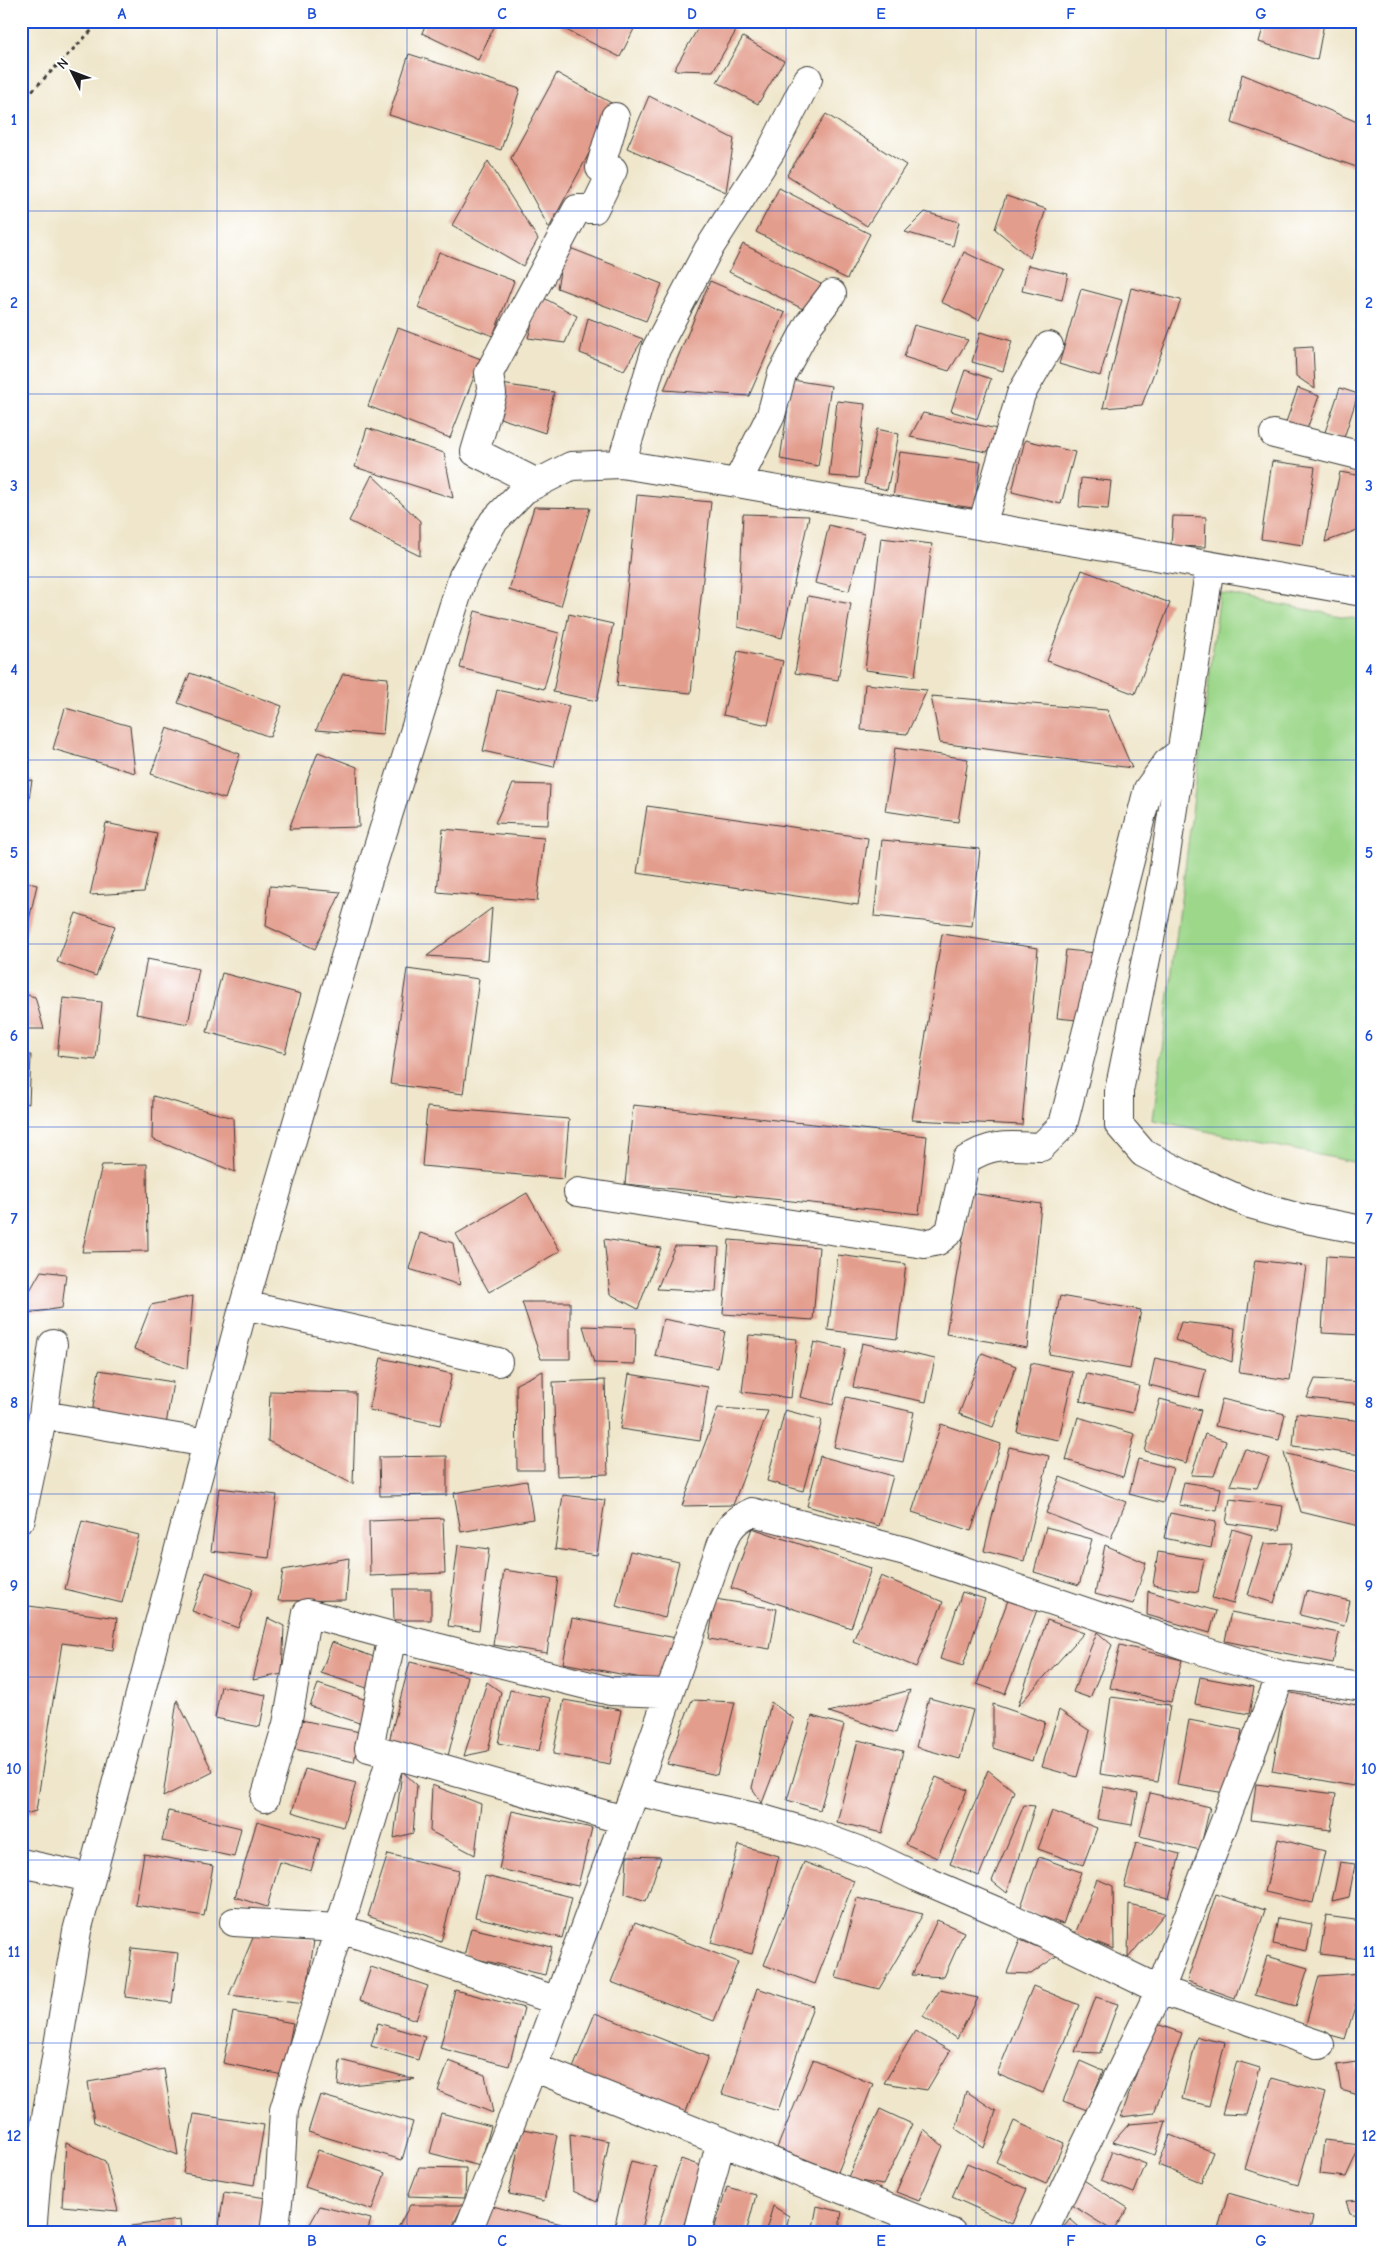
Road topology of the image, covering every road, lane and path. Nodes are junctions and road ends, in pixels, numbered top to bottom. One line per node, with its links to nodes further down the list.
1 (101, 21): 3 (path)
2 (808, 79): 9 (street)
3 (21, 102)
4 (615, 117): 11 (street)
5 (832, 294): 10 (street)
6 (1049, 346): 12 (street)
7 (1274, 434): 8 (street)
8 (1362, 456)
9 (621, 464): 10 (street); 11 (street)
10 (737, 483): 12 (street)
11 (537, 484): 18 (street)
12 (982, 525): 13 (street)
13 (1210, 566): 14 (street); 15 (street)
14 (1362, 592)
15 (1182, 751): 16 (street); 17 (street)
16 (578, 1192)
17 (1362, 1230)
18 (244, 1305): 20 (street); 22 (street)
19 (53, 1344): 21 (street)
20 (498, 1362)
21 (43, 1415): 22 (street); 23 (street)
22 (207, 1443): 33 (street)
23 (21, 1519)
24 (392, 1636): 27 (street); 28 (street); 30 (street)
25 (1281, 1675): 26 (street); 27 (street); 36 (street)
26 (1362, 1687)
27 (669, 1693): 29 (street)
28 (392, 1754): 31 (street); 35 (street)
29 (635, 1791): 31 (street); 36 (street)
30 (265, 1798)
31 (624, 1820): 37 (street)
32 (21, 1863): 33 (street)
33 (90, 1878): 41 (street)
34 (234, 1922): 35 (street)
35 (338, 1928): 37 (street); 42 (street)
36 (1160, 1990): 38 (street); 46 (street)
37 (558, 2001): 39 (street)
38 (1320, 2045)
39 (533, 2067): 40 (street); 43 (street)
40 (721, 2141): 44 (street); 45 (street)
41 (32, 2233)
42 (274, 2233)
43 (467, 2233)
44 (697, 2233)
45 (952, 2233)
46 (1043, 2233)

